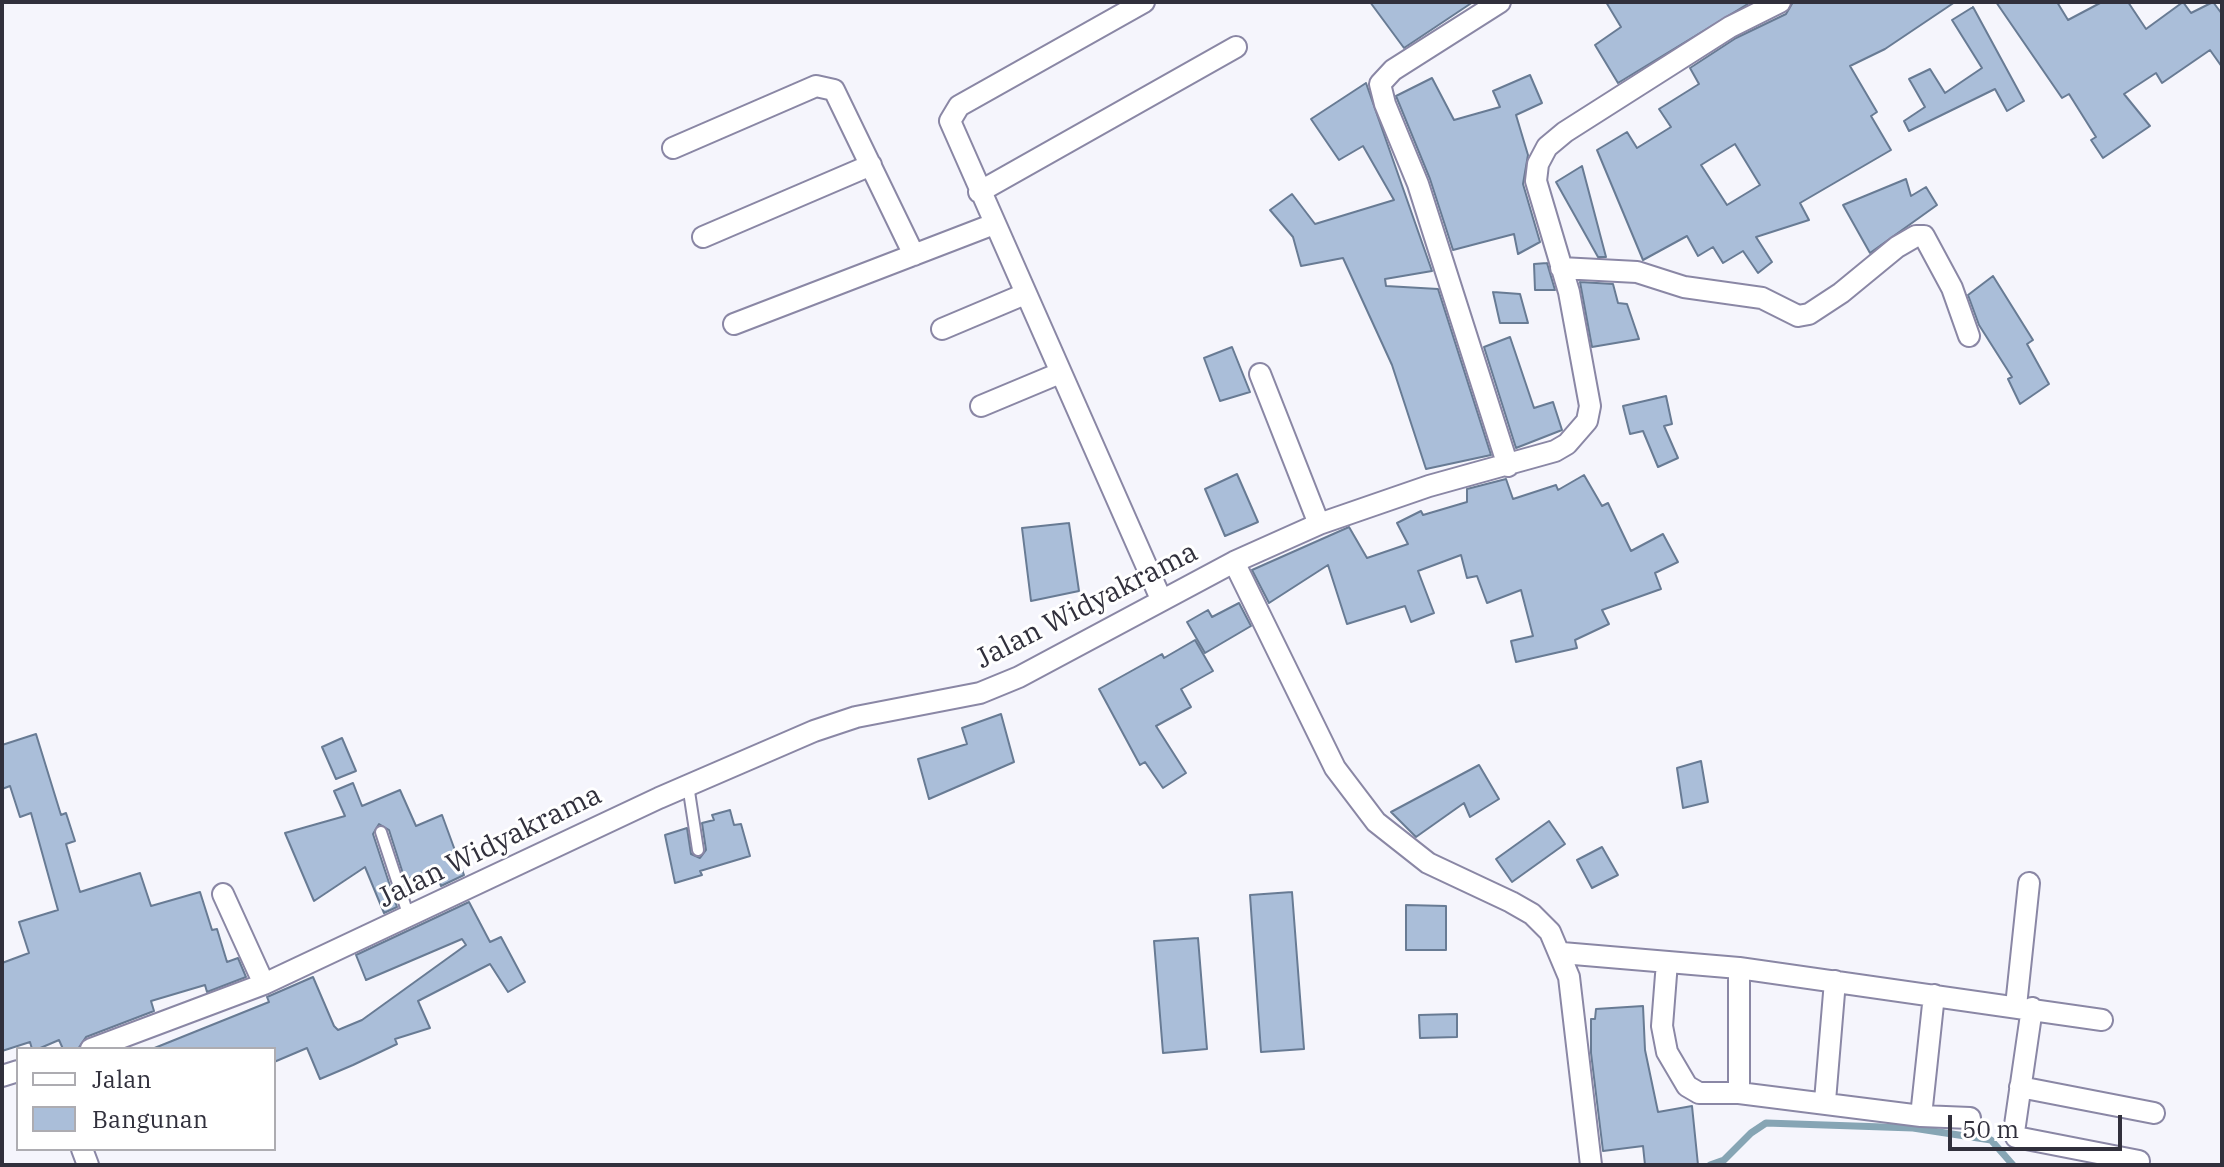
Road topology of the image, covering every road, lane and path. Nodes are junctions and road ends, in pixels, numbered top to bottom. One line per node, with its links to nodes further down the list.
1 (1144, 2): 7 (street)
2 (1500, 2): 19 (street)
3 (1780, 2): 11 (street, Jalan Widyakrama)
4 (1236, 47): 7 (street)
5 (673, 148): 6 (street)
6 (871, 165): 9 (street); 10 (street)
7 (979, 192): 8 (street)
8 (994, 224): 10 (street); 12 (street)
9 (703, 237)
10 (914, 255): 13 (street)
11 (1561, 268): 15 (street); 19 (street, Jalan Widyakrama)
12 (1025, 294): 14 (street); 16 (street)
13 (734, 324)
14 (942, 329)
15 (1969, 336)
16 (1060, 373): 18 (street); 22 (street)
17 (1260, 374): 20 (street)
18 (981, 406)
19 (1508, 466): 20 (street, Jalan Widyakrama)
20 (1319, 524): 21 (street, Jalan Widyakrama)
21 (1234, 562): 22 (street, Jalan Widyakrama); 29 (street)
22 (1161, 599): 23 (street, Jalan Widyakrama)
23 (688, 785): 25 (lane); 28 (street, Jalan Widyakrama)
24 (381, 832): 28 (lane)
25 (698, 850)
26 (2029, 883): 35 (street)
27 (223, 894): 33 (street)
28 (409, 917): 33 (street, Jalan Widyakrama)
29 (1562, 953): 30 (street); 45 (street)
30 (1667, 962): 31 (street); 39 (street)
31 (1739, 968): 32 (street); 39 (street)
32 (1835, 981): 34 (street); 40 (street)
33 (264, 984): 37 (street, Jalan Widyakrama)
34 (1934, 995): 35 (street); 42 (street)
35 (2024, 1007): 36 (street); 38 (street)
36 (2102, 1020)
37 (96, 1047)
38 (2020, 1087): 41 (street); 44 (street)
39 (1739, 1093): 40 (street)
40 (1825, 1101): 42 (street)
41 (2154, 1113)
42 (1921, 1116): 43 (street)
43 (1970, 1118)
44 (2139, 1161)
45 (1591, 1165)

